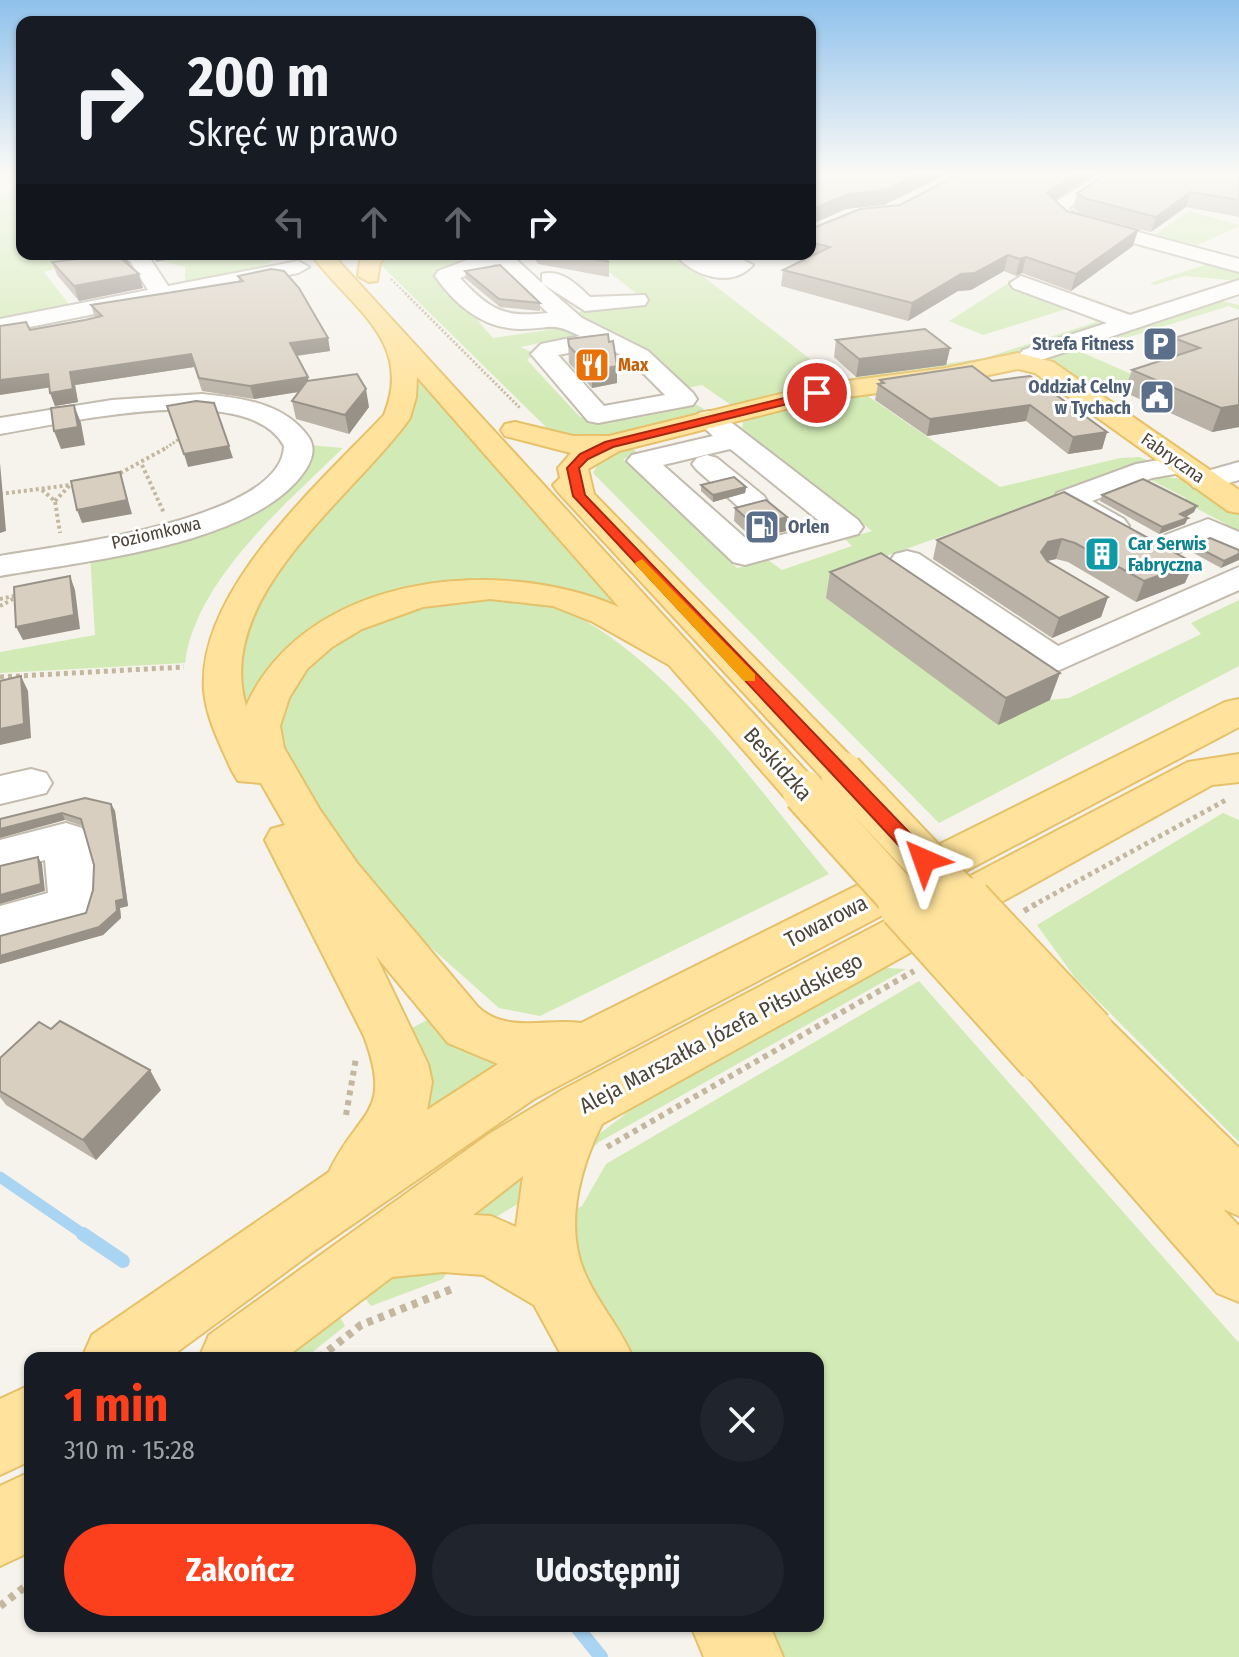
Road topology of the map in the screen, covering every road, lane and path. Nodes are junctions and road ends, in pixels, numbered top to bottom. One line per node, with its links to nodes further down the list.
1 (1178, 249): 7 (street)
2 (140, 260): 13 (street)
3 (326, 260): 18 (main road, Beskidzka)
4 (529, 260): 14 (street)
5 (694, 260): 6 (street)
6 (744, 260)
7 (1239, 266)
8 (298, 267): 13 (street)
9 (378, 268): 22 (main road); 24 (path)
10 (475, 269): 17 (street); 17 (street)
11 (1021, 283): 15 (street)
12 (1233, 292): 15 (street)
13 (161, 293): 16 (street)
14 (637, 300)
15 (1134, 321): 19 (street)
16 (0, 326)
17 (583, 332): 20 (street); 21 (street)
18 (397, 337): 51 (main road, Beskidzka); 67 (main road)
19 (1026, 362): 28 (main road); 31 (main road, Fabryczna)
20 (644, 363): 21 (street); 23 (street)
21 (564, 375): 23 (street)
22 (476, 389)
23 (677, 392): 28 (street)
24 (514, 419): 27 (main road); 36 (main road, Beskidzka)
25 (0, 426): 40 (street, Poziomkowa)
26 (191, 432): 29 (path)
27 (609, 445): 28 (main road); 36 (main road)
28 (708, 451): 39 (street); 39 (street); 41 (street)
29 (142, 465): 32 (path); 40 (path)
30 (1239, 471): 31 (street)
31 (1193, 473): 38 (main road, Fabryczna); 42 (street)
32 (110, 478)
33 (80, 484): 34 (path)
34 (70, 485): 35 (path); 37 (path)
35 (0, 494)
36 (579, 496): 56 (main road, Beskidzka)
37 (55, 501)
38 (1239, 504)
39 (737, 508): 41 (street); 41 (street)
40 (173, 532): 45 (street, Poziomkowa)
41 (816, 536)
42 (1169, 544): 43 (street); 46 (street)
43 (1239, 545)
44 (907, 561): 50 (street)
45 (0, 566)
46 (1233, 575): 50 (street)
47 (0, 599): 49 (path)
48 (1103, 601): 50 (street)
49 (0, 606)
50 (1139, 622)
51 (682, 657): 56 (main road, Beskidzka); 61 (main road)
52 (184, 667): 53 (path)
53 (0, 677)
54 (1239, 711): 61 (main road, Towarowa)
55 (1230, 771): 58 (path); 65 (main road, Aleja Marszałka Józefa Piłsudskiego)
56 (823, 783): 62 (main road, Beskidzka, bridge)
57 (0, 856): 59 (street)
58 (1021, 912)
59 (0, 924)
60 (925, 965): 65 (path)
61 (584, 1044): 67 (main road)
62 (1066, 1046): 66 (main road, Beskidzka); 70 (main road, Beskidzka)
63 (357, 1055): 64 (path)
64 (344, 1122)
65 (593, 1128): 69 (main road, Aleja Marszałka Józefa Piłsudskiego); 71 (main road)
66 (1239, 1188)
67 (338, 1199): 72 (main road)
68 (491, 1246): 69 (main road); 71 (main road); 74 (path)
69 (380, 1248): 73 (main road, Aleja Marszałka Józefa Piłsudskiego)
70 (1239, 1271)
71 (556, 1283): 75 (main road)
72 (123, 1352)
73 (240, 1352)
74 (327, 1352)
75 (596, 1352)
76 (24, 1423): 77 (main road)
77 (0, 1441)
78 (24, 1512): 79 (main road)
79 (0, 1530)
80 (24, 1588): 81 (path)
81 (0, 1606)
82 (732, 1632): 83 (main road)
83 (744, 1657)

